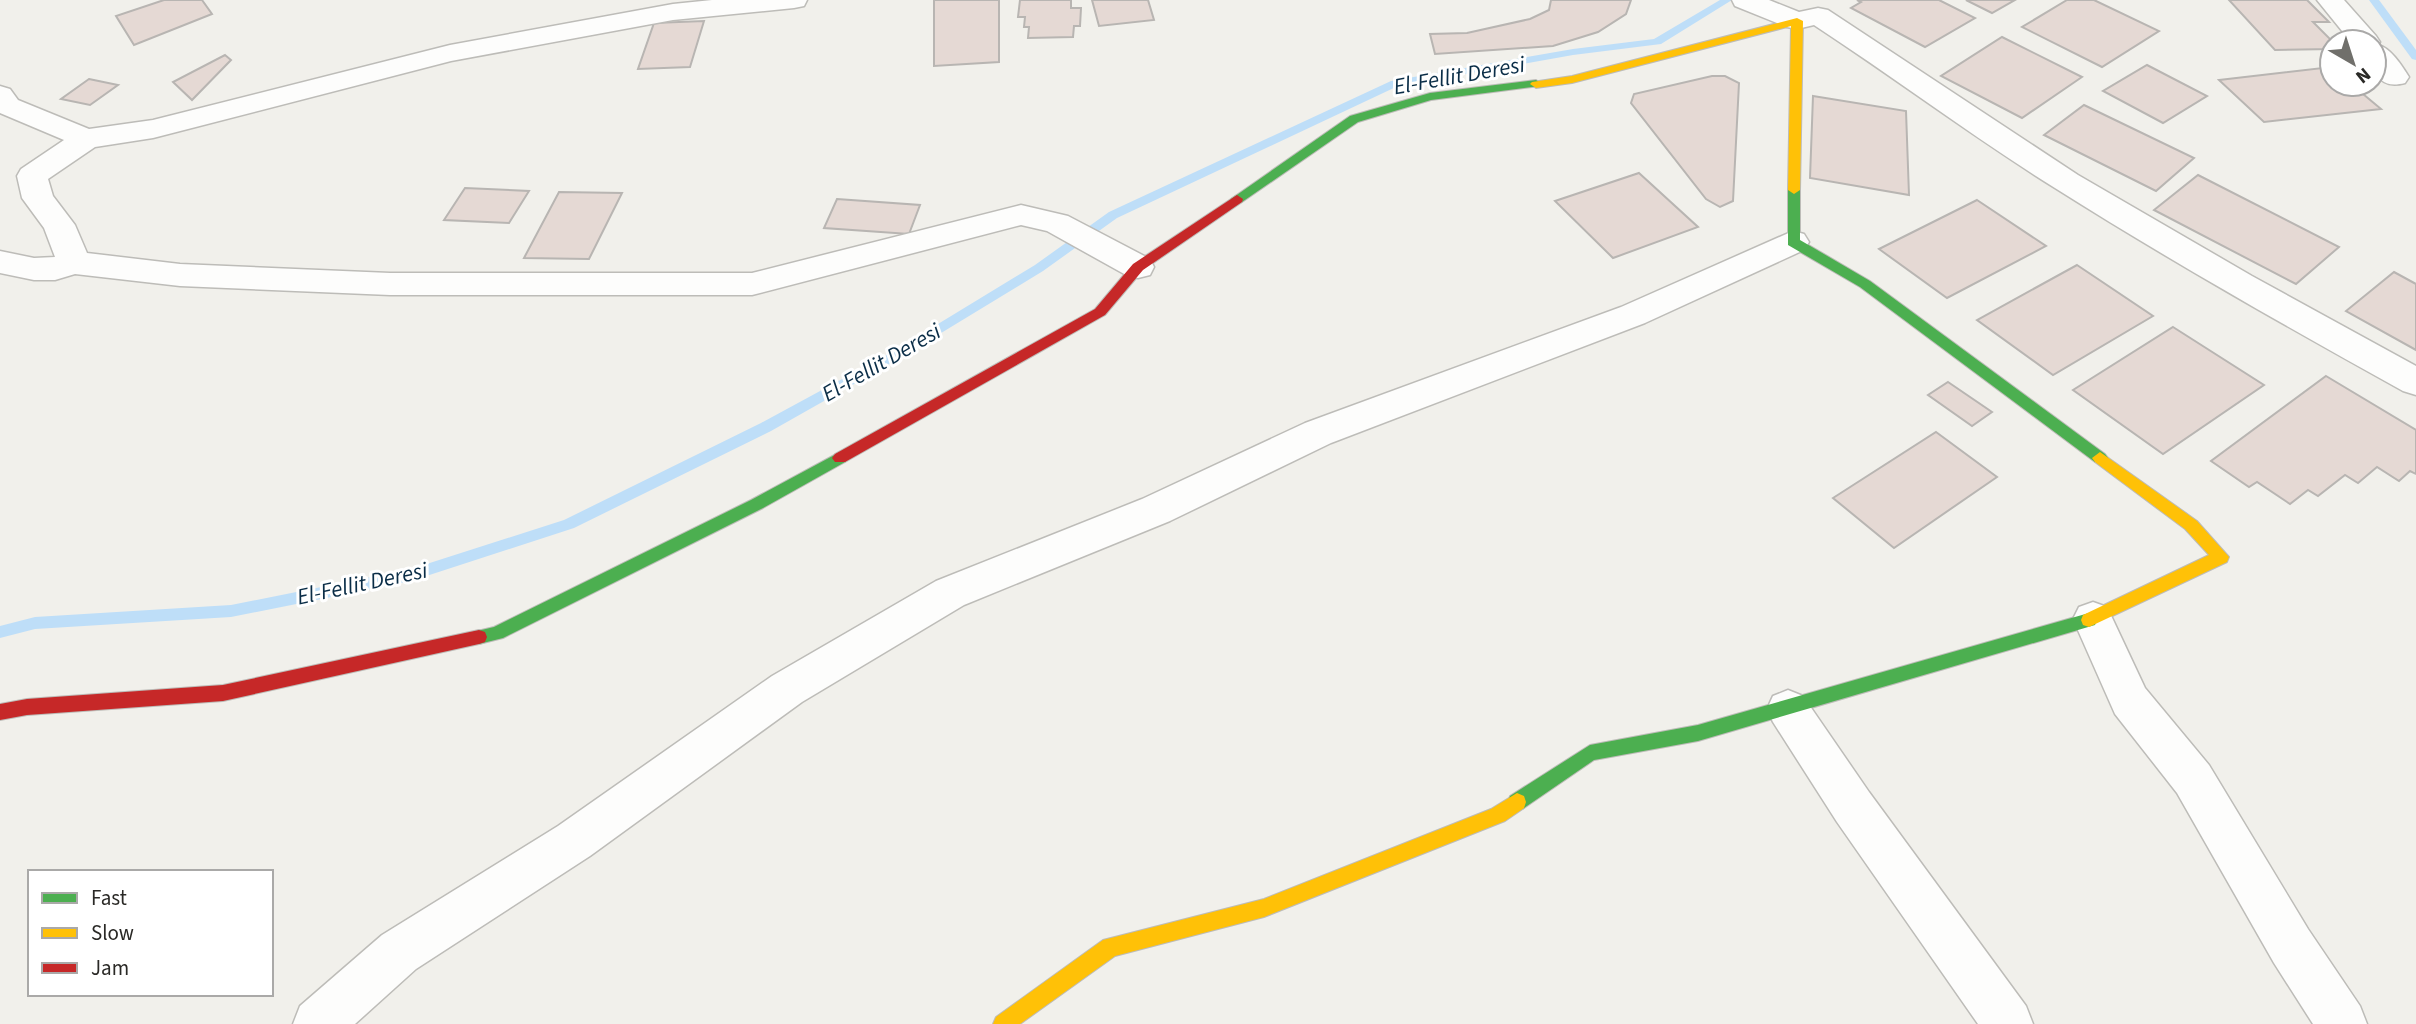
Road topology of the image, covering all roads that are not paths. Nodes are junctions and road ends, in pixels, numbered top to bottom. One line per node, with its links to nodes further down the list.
1 (794, 0): 9 (street)
2 (2330, 0): 5 (street)
3 (1751, 2): 4 (street)
4 (1809, 12): 10 (street); 13 (street); 14 (street)
5 (2354, 28)
6 (2388, 69): 7 (street)
7 (2395, 77)
8 (0, 95): 9 (street)
9 (86, 139): 12 (street)
10 (1793, 242): 15 (street); 18 (street)
11 (0, 262): 12 (street)
12 (74, 263): 13 (street)
13 (1138, 267): 17 (street)
14 (2416, 382)
15 (2094, 619): 16 (street); 21 (street)
16 (1788, 709): 19 (street); 20 (street)
17 (0, 712)
18 (318, 1024)
19 (1003, 1024)
20 (2008, 1024)
21 (2342, 1024)

